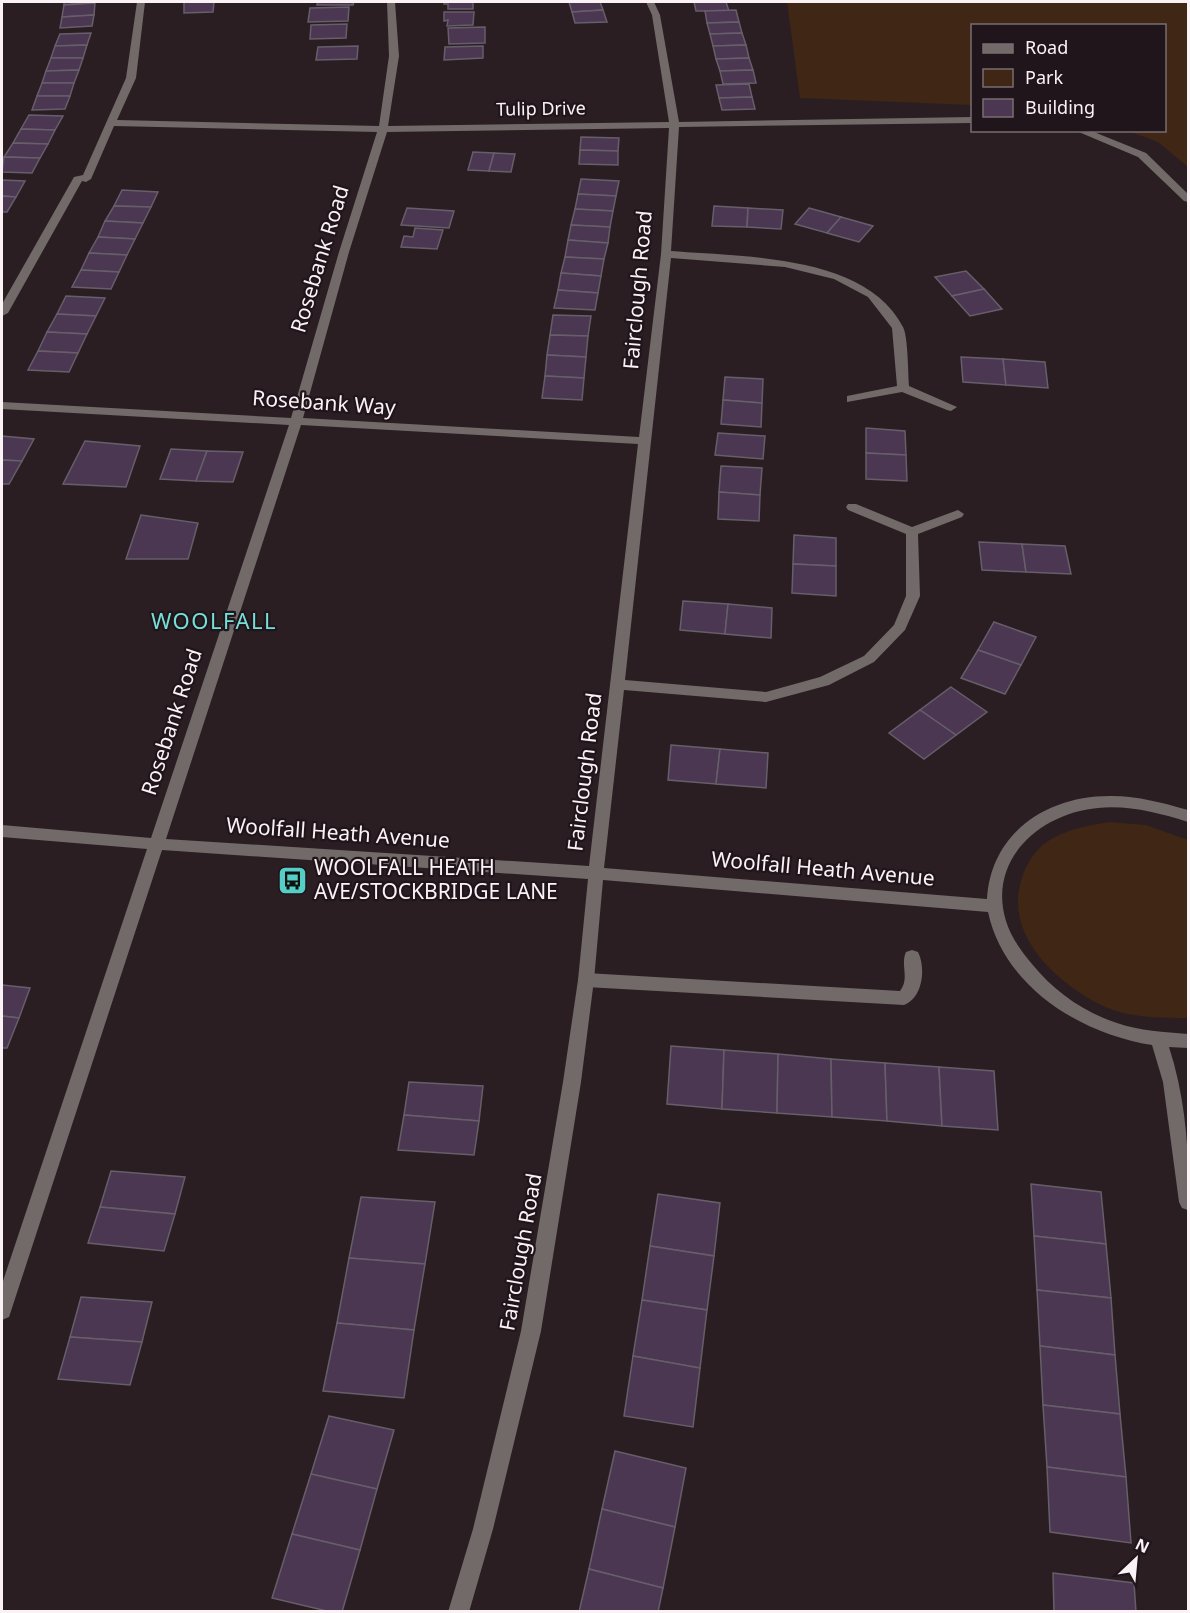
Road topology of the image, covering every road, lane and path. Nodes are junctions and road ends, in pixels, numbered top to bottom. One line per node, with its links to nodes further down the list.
1 (141, 2): 5 (street)
2 (391, 2): 7 (street, Rosebank Road)
3 (650, 2): 6 (street, Fairclough Road)
4 (971, 120): 6 (street, Tulip Drive)
5 (110, 123): 7 (street, Tulip Drive); 11 (street)
6 (674, 125): 7 (street, Tulip Drive); 10 (street, Fairclough Road)
7 (383, 129): 16 (street, Rosebank Road)
8 (1084, 132): 9 (street)
9 (1188, 199)
10 (666, 254): 12 (street); 17 (street, Fairclough Road)
11 (2, 313)
12 (903, 388): 13 (street); 15 (street)
13 (851, 399)
14 (2, 405): 16 (street, Rosebank Way)
15 (951, 407)
16 (296, 421): 17 (street, Rosebank Way); 24 (street, Rosebank Road)
17 (644, 441): 21 (street, Fairclough Road)
18 (852, 507): 20 (street)
19 (958, 514): 20 (street)
20 (912, 532): 21 (street)
21 (619, 686): 25 (street, Fairclough Road)
22 (1188, 816): 26 (street)
23 (2, 831): 24 (street, Woolfall Heath Avenue)
24 (156, 844): 25 (street, Woolfall Heath Avenue); 32 (street, Rosebank Road)
25 (596, 873): 26 (street, Woolfall Heath Avenue); 28 (street, Fairclough Road)
26 (995, 906): 29 (street)
27 (912, 957): 28 (street)
28 (586, 980): 33 (street, Fairclough Road)
29 (1159, 1041): 30 (street); 31 (street)
30 (1188, 1041)
31 (1188, 1202)
32 (2, 1311)
33 (458, 1611)

